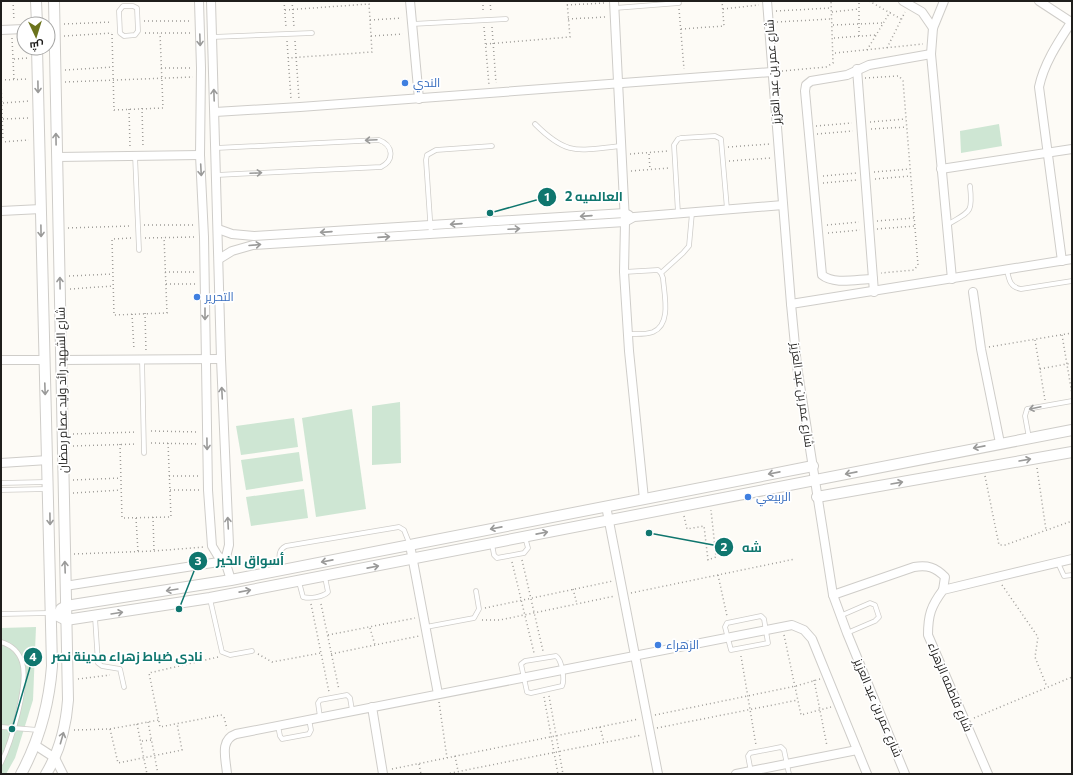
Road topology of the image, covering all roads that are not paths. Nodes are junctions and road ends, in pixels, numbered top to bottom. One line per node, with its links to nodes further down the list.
1 (36, 1): 14 (street)
2 (54, 1): 38 (street, شارع الشهيد رائد وليد عصام رمضان, one-way to 2)
3 (127, 1): 11 (lane)
4 (199, 1): 37 (street, one-way to 37)
5 (211, 1): 22 (street)
6 (410, 1): 17 (street)
7 (944, 1): 18 (street)
8 (1038, 1): 16 (street)
9 (906, 2): 18 (street)
10 (679, 3): 13 (lane)
11 (128, 6): 11 (lane)
12 (768, 6): 26 (street, شارع عمر بن عبد العزيز)
13 (614, 7): 27 (street)
14 (37, 16)
15 (506, 19): 17 (lane)
16 (1072, 21): 35 (street)
17 (412, 25): 28 (street)
18 (933, 28): 23 (street)
19 (16, 29): 20 (street)
20 (1, 30)
21 (312, 33): 22 (lane)
22 (212, 37): 29 (street, one-way to 22)
23 (931, 54): 25 (street); 39 (street)
24 (38, 56): 43 (street, شارع الشهيد رائد وليد عصام رمضان, one-way to 43)
25 (857, 70): 59 (street); 59 (street)
26 (772, 72): 27 (street); 42 (street, شارع عمر بن عبد العزيز)
27 (618, 84): 28 (street); 34 (street)
28 (419, 99): 29 (street)
29 (215, 112): 32 (street)
30 (535, 124): 34 (lane)
31 (492, 146): 51 (lane)
32 (216, 148): 40 (street); 40 (lane, one-way to 32)
33 (1072, 149): 35 (street)
34 (622, 150): 48 (street)
35 (1047, 153): 39 (street); 55 (street)
36 (136, 155): 37 (street); 38 (street); 52 (lane)
37 (200, 155): 67 (street, one-way to 67)
38 (57, 157): 71 (street, شارع الشهيد رائد وليد عصام رمضان, one-way to 38)
39 (941, 169): 49 (street)
40 (217, 175): 50 (street)
41 (970, 186): 49 (lane)
42 (783, 205): 44 (street); 64 (street, شارع عمر بن عبد العزيز)
43 (41, 209): 45 (street); 70 (street, شارع الشهيد رائد وليد عصام رمضان, one-way to 70)
44 (727, 210): 46 (street); 47 (lane)
45 (1, 211)
46 (692, 212): 47 (street); 58 (lane)
47 (678, 214): 48 (street)
48 (625, 218): 51 (street); 57 (street)
49 (946, 225): 60 (street)
50 (218, 229): 51 (street, one-way to 50); 53 (street)
51 (431, 229): 53 (street, one-way to 51)
52 (139, 250)
53 (219, 259): 68 (street)
54 (1072, 259): 55 (street)
55 (1062, 261): 56 (street)
56 (1007, 270): 60 (street); 61 (lane)
57 (624, 272): 58 (lane); 65 (street)
58 (661, 273): 65 (lane)
59 (873, 276): 62 (street)
60 (952, 279): 62 (street)
61 (1072, 280)
62 (874, 292): 64 (street)
63 (973, 292): 75 (street)
64 (791, 304): 80 (street, شارع عمر بن عبد العزيز)
65 (628, 334): 86 (street)
66 (141, 358): 67 (street); 71 (street); 77 (lane)
67 (206, 358): 68 (street); 94 (street, one-way to 94)
68 (220, 359): 94 (street, one-way to 68)
69 (1, 360): 70 (street)
70 (44, 360): 78 (street, شارع الشهيد رائد وليد عصام رمضان, one-way to 78)
71 (61, 360): 102 (street, شارع الشهيد رائد وليد عصام رمضان, one-way to 71)
72 (1072, 401): 74 (lane, one-way to 74)
73 (1072, 430): 74 (street)
74 (1029, 438): 75 (street)
75 (1000, 443): 81 (street, one-way to 81)
76 (1072, 452): 85 (street, one-way to 76)
77 (144, 453)
78 (48, 460): 79 (street); 83 (street, شارع الشهيد رائد وليد عصام رمضان)
79 (1, 463)
80 (813, 466): 81 (street, شارع عمر بن عبد العزيز); 86 (street, one-way to 86)
81 (815, 480): 85 (street, شارع عمر بن عبد العزيز); 88 (street)
82 (1, 483): 83 (lane)
83 (49, 485): 84 (lane); 108 (street, شارع الشهيد رائد وليد عصام رمضان, one-way to 108)
84 (1, 490)
85 (817, 497): 105 (street, شارع عمر بن عبد العزيز)
86 (644, 499): 87 (street)
87 (606, 506): 88 (street); 91 (street, one-way to 91)
88 (609, 520): 89 (street, one-way to 88); 119 (street)
89 (525, 537): 90 (street); 90 (lane)
90 (492, 543): 92 (street)
91 (410, 545): 92 (street); 96 (street, one-way to 96); 96 (lane)
92 (412, 559): 98 (street, one-way to 92); 113 (street)
93 (1072, 559): 95 (street)
94 (225, 561): 99 (street); 102 (street)
95 (1058, 562): 97 (lane); 103 (street)
96 (281, 570): 99 (street)
97 (1072, 575)
98 (325, 576): 100 (street); 100 (lane)
99 (231, 580): 101 (street)
100 (298, 581): 106 (street, one-way to 100)
101 (208, 584): 106 (street); 107 (street, one-way to 107)
102 (65, 586): 107 (street, شارع الشهيد رائد وليد عصام رمضان)
103 (943, 590): 105 (street); 148 (street, شارع فاطمه الزهراء)
104 (476, 591): 113 (lane)
105 (833, 595): 110 (street, شارع عمر بن عبد العزيز)
106 (210, 598): 111 (street, one-way to 106); 118 (lane)
107 (66, 606): 108 (street); 112 (street, شارع الشهيد رائد وليد عصام رمضان)
108 (52, 613): 109 (lane); 112 (street); 131 (street, شارع الشهيد رائد وليد عصام رمضان)
109 (1, 614)
110 (840, 616): 115 (street, شارع عمر بن عبد العزيز); 115 (lane)
111 (95, 617): 112 (street); 122 (lane)
112 (66, 620): 134 (street, شارع الشهيد رائد وليد عصام رمضان, one-way to 112)
113 (426, 631): 123 (street)
114 (766, 631): 116 (street); 116 (lane); 116 (lane); 133 (street)
115 (847, 633): 147 (street, شارع عمر بن عبد العزيز)
116 (728, 638): 119 (street)
117 (1, 642): 130 (lane)
118 (252, 651)
119 (635, 656): 120 (street); 143 (street)
120 (561, 670): 121 (street); 121 (lane); 121 (lane)
121 (523, 678): 123 (street)
122 (124, 687)
123 (438, 694): 124 (street)
124 (372, 707): 125 (street); 137 (street)
125 (352, 710): 126 (street); 126 (lane)
126 (320, 717): 127 (street)
127 (309, 719): 128 (street); 128 (lane)
128 (278, 725): 142 (street)
129 (1, 727): 130 (lane)
130 (14, 728): 131 (lane); 135 (lane)
131 (41, 730): 132 (street, شارع الشهيد رائد وليد عصام رمضان)
132 (35, 745): 134 (street); 139 (street, شارع الشهيد رائد وليد عصام رمضان)
133 (857, 750): 136 (street); 146 (street)
134 (55, 758): 140 (street, شارع الشهيد رائد وليد عصام رمضان); 141 (street)
135 (1, 763)
136 (787, 764): 138 (street); 138 (lane); 145 (lane)
137 (383, 773)
138 (751, 773): 144 (street)
139 (21, 774)
140 (46, 774)
141 (63, 774)
142 (227, 774)
143 (658, 774)
144 (736, 774)
145 (789, 774)
146 (867, 774)
147 (905, 774)
148 (988, 774)

